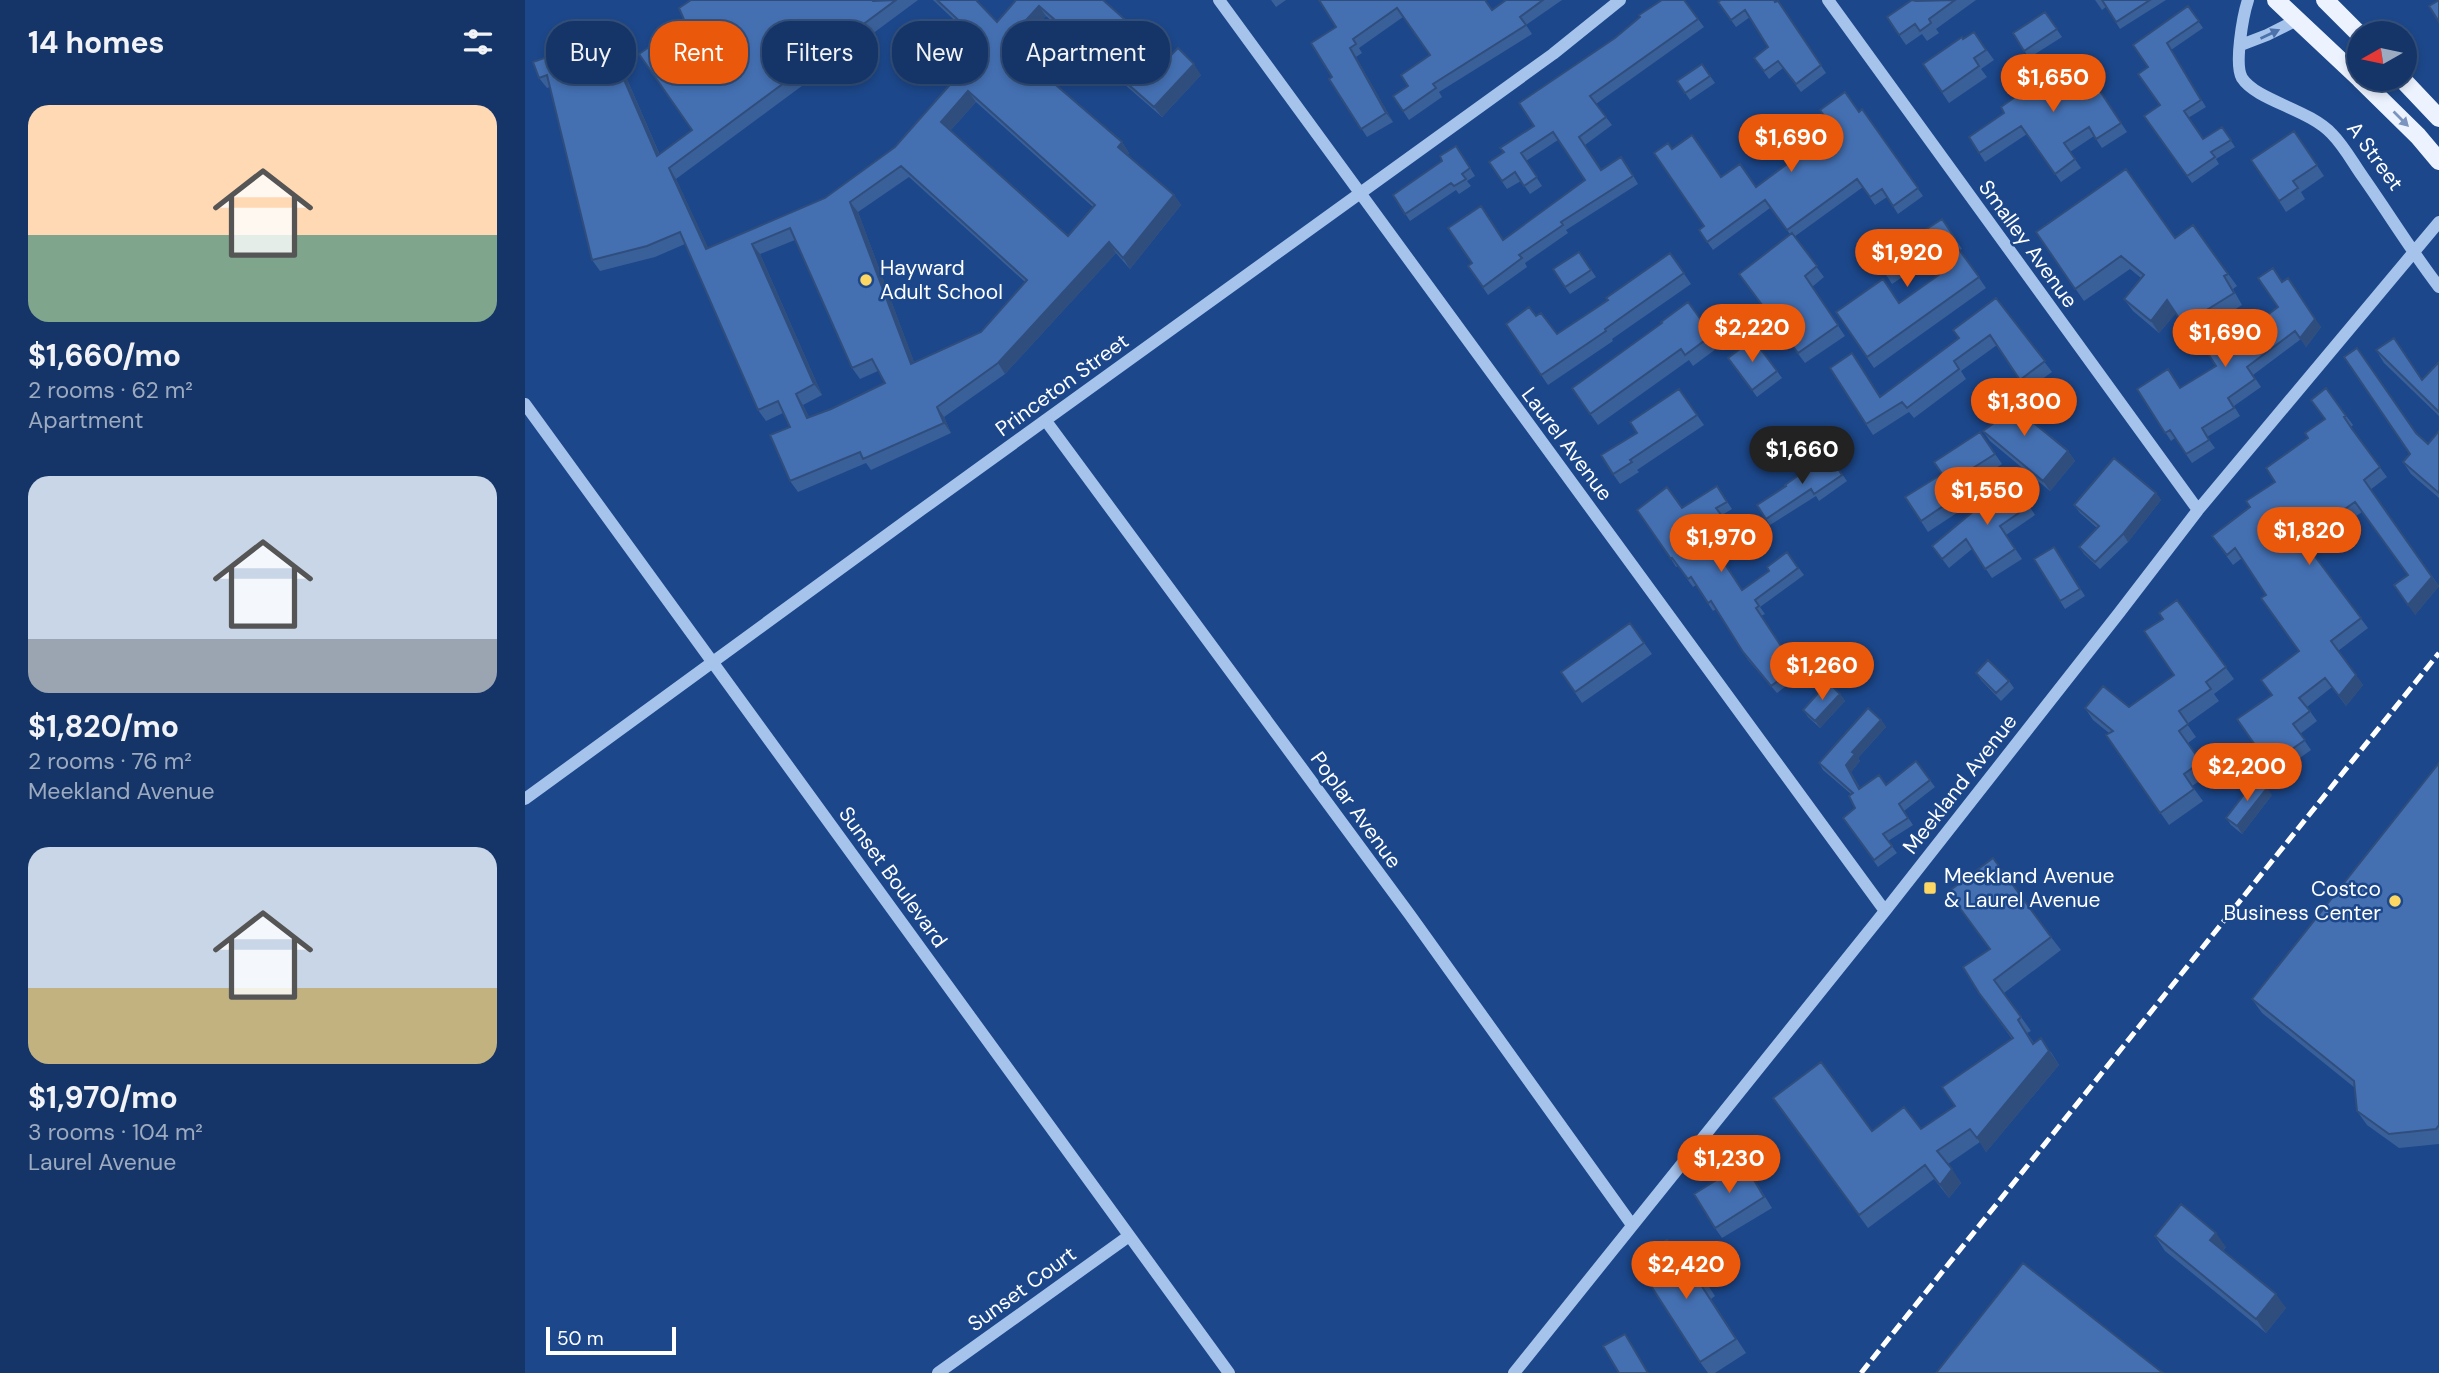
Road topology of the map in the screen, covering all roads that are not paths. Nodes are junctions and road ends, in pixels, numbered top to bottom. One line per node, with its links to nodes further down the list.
1 (1219, 0): 15 (street, Laurel Avenue)
2 (1620, 0): 15 (street, Princeton Street)
3 (1828, 0): 21 (street, Smalley Avenue)
4 (2248, 0): 9 (street, A Street)
5 (2276, 0): 7 (main road, A Street)
6 (2325, 0): 8 (main road)
7 (2297, 20): 9 (street, one-way to 7); 10 (main road, A Street)
8 (2347, 23)
9 (2241, 45): 17 (street, A Street)
10 (2347, 66)
11 (2372, 91): 14 (main road, A Street, one-way to 14)
12 (2413, 91): 13 (main road)
13 (2439, 118)
14 (2439, 161)
15 (1360, 192): 20 (street, Princeton Street); 24 (street, Laurel Avenue)
16 (2439, 222): 17 (street, Meekland Avenue)
17 (2414, 251): 18 (street, A Street); 21 (street, Meekland Avenue)
18 (2439, 287)
19 (525, 404): 22 (street, Sunset Boulevard)
20 (1046, 421): 22 (street, Princeton Street); 25 (street, Poplar Avenue)
21 (2198, 510): 24 (street, Meekland Avenue)
22 (714, 662): 23 (street, Princeton Street); 26 (street, Sunset Boulevard)
23 (525, 799)
24 (1885, 911): 25 (street, Meekland Avenue)
25 (1632, 1225): 29 (street, Meekland Avenue)
26 (1129, 1236): 27 (street, Sunset Court); 28 (street, Sunset Boulevard)
27 (938, 1373)
28 (1229, 1373)
29 (1514, 1373)

